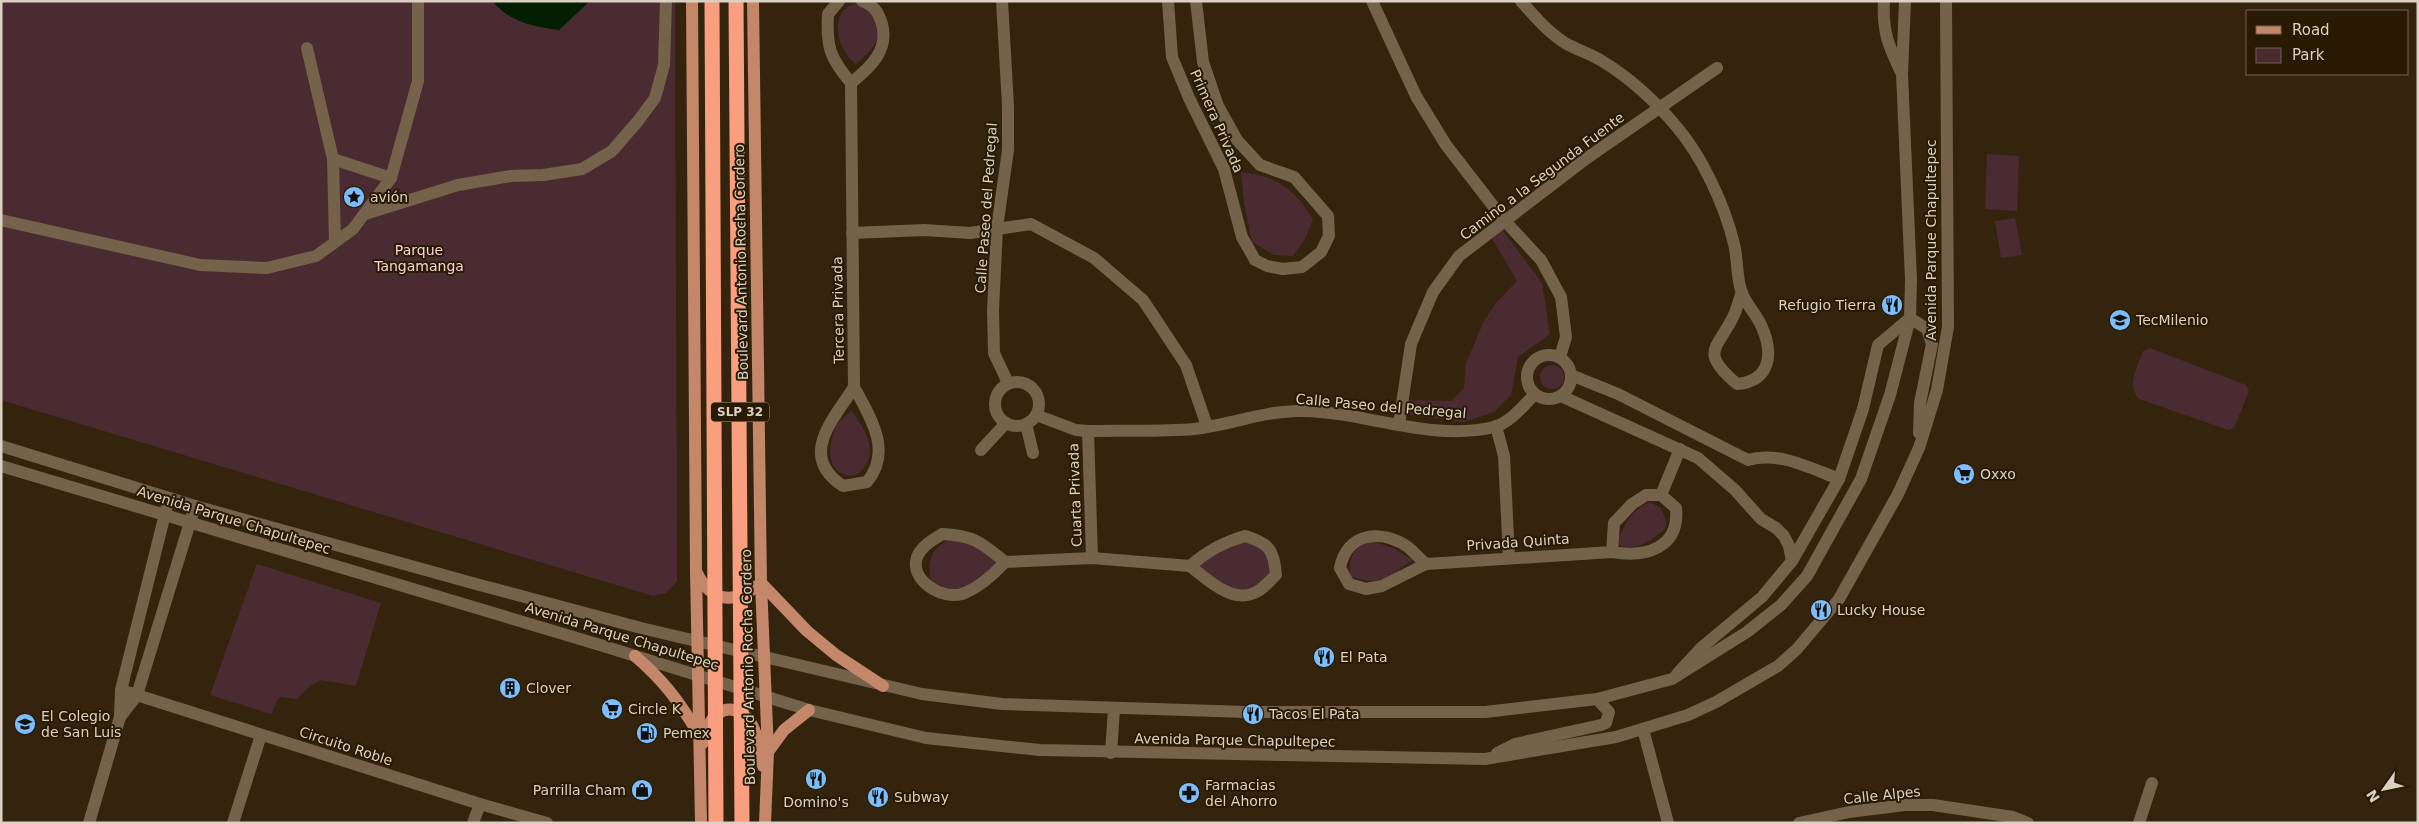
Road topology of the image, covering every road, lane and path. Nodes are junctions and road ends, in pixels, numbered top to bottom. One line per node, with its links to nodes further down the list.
1 (418, 1): 23 (street)
2 (666, 1): 24 (street)
3 (692, 1): 68 (main road)
4 (712, 1): 98 (highway, SLP 32)
5 (736, 1): 99 (highway, SLP 32)
6 (752, 1): 69 (main road, Boulevard Antonio Rocha Cordero)
7 (839, 1): 20 (street)
8 (862, 1): 20 (street)
9 (1002, 1): 27 (street, Calle Paseo del Pedregal)
10 (1168, 1): 11 (street, Primera Privada)
11 (1196, 1)
12 (1372, 1): 26 (street)
13 (1521, 1): 21 (street)
14 (1884, 1): 19 (street)
15 (1905, 1): 19 (street, Avenida Parque Chapultepec)
16 (1946, 1): 49 (street, Avenida Parque Chapultepec)
17 (307, 48): 22 (street)
18 (1718, 68): 21 (street, Camino a la Segunda Fuente)
19 (1902, 74): 31 (street, Avenida Parque Chapultepec)
20 (851, 83): 28 (street, Tercera Privada)
21 (1659, 108): 26 (street, Camino a la Segunda Fuente); 30 (street)
22 (332, 159): 23 (street); 29 (street)
23 (392, 178): 24 (street)
24 (365, 214): 29 (street)
25 (1, 220): 29 (street)
26 (1504, 220): 32 (street); 43 (street, Camino a la Segunda Fuente)
27 (997, 228): 28 (street); 34 (street, Calle Paseo del Pedregal); 44 (street)
28 (852, 234): 35 (street, Tercera Privada)
29 (335, 242)
30 (1742, 292): 30 (street)
31 (1910, 318): 49 (street); 55 (street); 74 (street, Avenida Parque Chapultepec)
32 (1560, 357): 33 (street); 36 (street)
33 (1571, 375): 37 (street); 38 (street)
34 (1008, 383): 39 (street); 41 (street)
35 (854, 386): 35 (street)
36 (1535, 394): 38 (street); 45 (street, Calle Paseo del Pedregal)
37 (1618, 394): 40 (street); 47 (street)
38 (1561, 396): 40 (street)
39 (1036, 415): 42 (street); 46 (street, Calle Paseo del Pedregal)
40 (1606, 415): 50 (street)
41 (1006, 423): 42 (street); 51 (street)
42 (1026, 424): 52 (street)
43 (1399, 424): 44 (street, Calle Paseo del Pedregal); 45 (street, Calle Paseo del Pedregal)
44 (1207, 426): 46 (street, Calle Paseo del Pedregal)
45 (1496, 426): 63 (street)
46 (1088, 431): 62 (street, Cuarta Privada)
47 (1706, 440): 53 (street); 55 (street)
48 (1, 446): 57 (street, Avenida Parque Chapultepec)
49 (1919, 448): 83 (street, Avenida Parque Chapultepec)
50 (1680, 449): 53 (street); 56 (street)
51 (982, 450)
52 (1033, 453)
53 (1698, 458): 64 (street)
54 (1, 466): 59 (street, Avenida Parque Chapultepec)
55 (1839, 479): 64 (street)
56 (1661, 495): 61 (street); 61 (street, Privada Quinta)
57 (170, 498): 58 (street, Avenida Parque Chapultepec); 59 (street)
58 (195, 506): 60 (street); 70 (street, Avenida Parque Chapultepec)
59 (164, 516): 60 (street, Avenida Parque Chapultepec); 76 (street)
60 (190, 524): 71 (street, Avenida Parque Chapultepec); 77 (street)
61 (1612, 552): 63 (street, Privada Quinta)
62 (1092, 558): 65 (street, Cuarta Privada); 67 (street, Cuarta Privada)
63 (1509, 558): 66 (street, Privada Quinta)
64 (1792, 561): 74 (street)
65 (1005, 562): 65 (street)
66 (1426, 564): 66 (street, Privada Quinta)
67 (1190, 566): 67 (street)
68 (696, 571): 69 (main road); 70 (main road)
69 (761, 583): 72 (main road, Boulevard Antonio Rocha Cordero); 75 (main road)
70 (697, 641): 72 (street, Avenida Parque Chapultepec); 73 (main road)
71 (635, 656): 73 (street, Avenida Parque Chapultepec); 84 (main road)
72 (764, 657): 75 (street, Avenida Parque Chapultepec); 78 (main road, Boulevard Antonio Rocha Cordero)
73 (698, 675): 78 (street, Avenida Parque Chapultepec); 84 (main road)
74 (1672, 679): 79 (street, Avenida Parque Chapultepec)
75 (884, 686): 80 (street, Avenida Parque Chapultepec)
76 (121, 690): 77 (street, Circuito Roble); 82 (street)
77 (136, 695): 82 (street); 85 (street, Circuito Roble)
78 (766, 697): 81 (street, Avenida Parque Chapultepec); 86 (main road, Boulevard Antonio Rocha Cordero)
79 (1597, 699): 80 (street, Avenida Parque Chapultepec); 88 (street)
80 (1114, 709): 87 (street)
81 (809, 710): 86 (main road); 87 (street, Avenida Parque Chapultepec)
82 (120, 717): 93 (street)
83 (1643, 729): 88 (street, Avenida Parque Chapultepec); 101 (street)
84 (698, 733): 89 (main road)
85 (261, 735): 92 (street, Circuito Roble); 94 (street)
86 (768, 752): 90 (main road, Boulevard Antonio Rocha Cordero)
87 (1111, 753): 88 (street, Avenida Parque Chapultepec)
88 (1486, 759)
89 (699, 776): 90 (main road); 97 (main road)
90 (766, 778): 100 (main road, Boulevard Antonio Rocha Cordero)
91 (2152, 784): 104 (street)
92 (480, 804): 95 (street); 96 (street, Circuito Roble)
93 (89, 823)
94 (232, 823)
95 (473, 823)
96 (547, 823)
97 (700, 823)
98 (716, 823)
99 (742, 823)
100 (765, 823)
101 (1668, 823)
102 (1799, 823): 103 (street, Calle Alpes)
103 (2028, 823)
104 (2139, 823)

